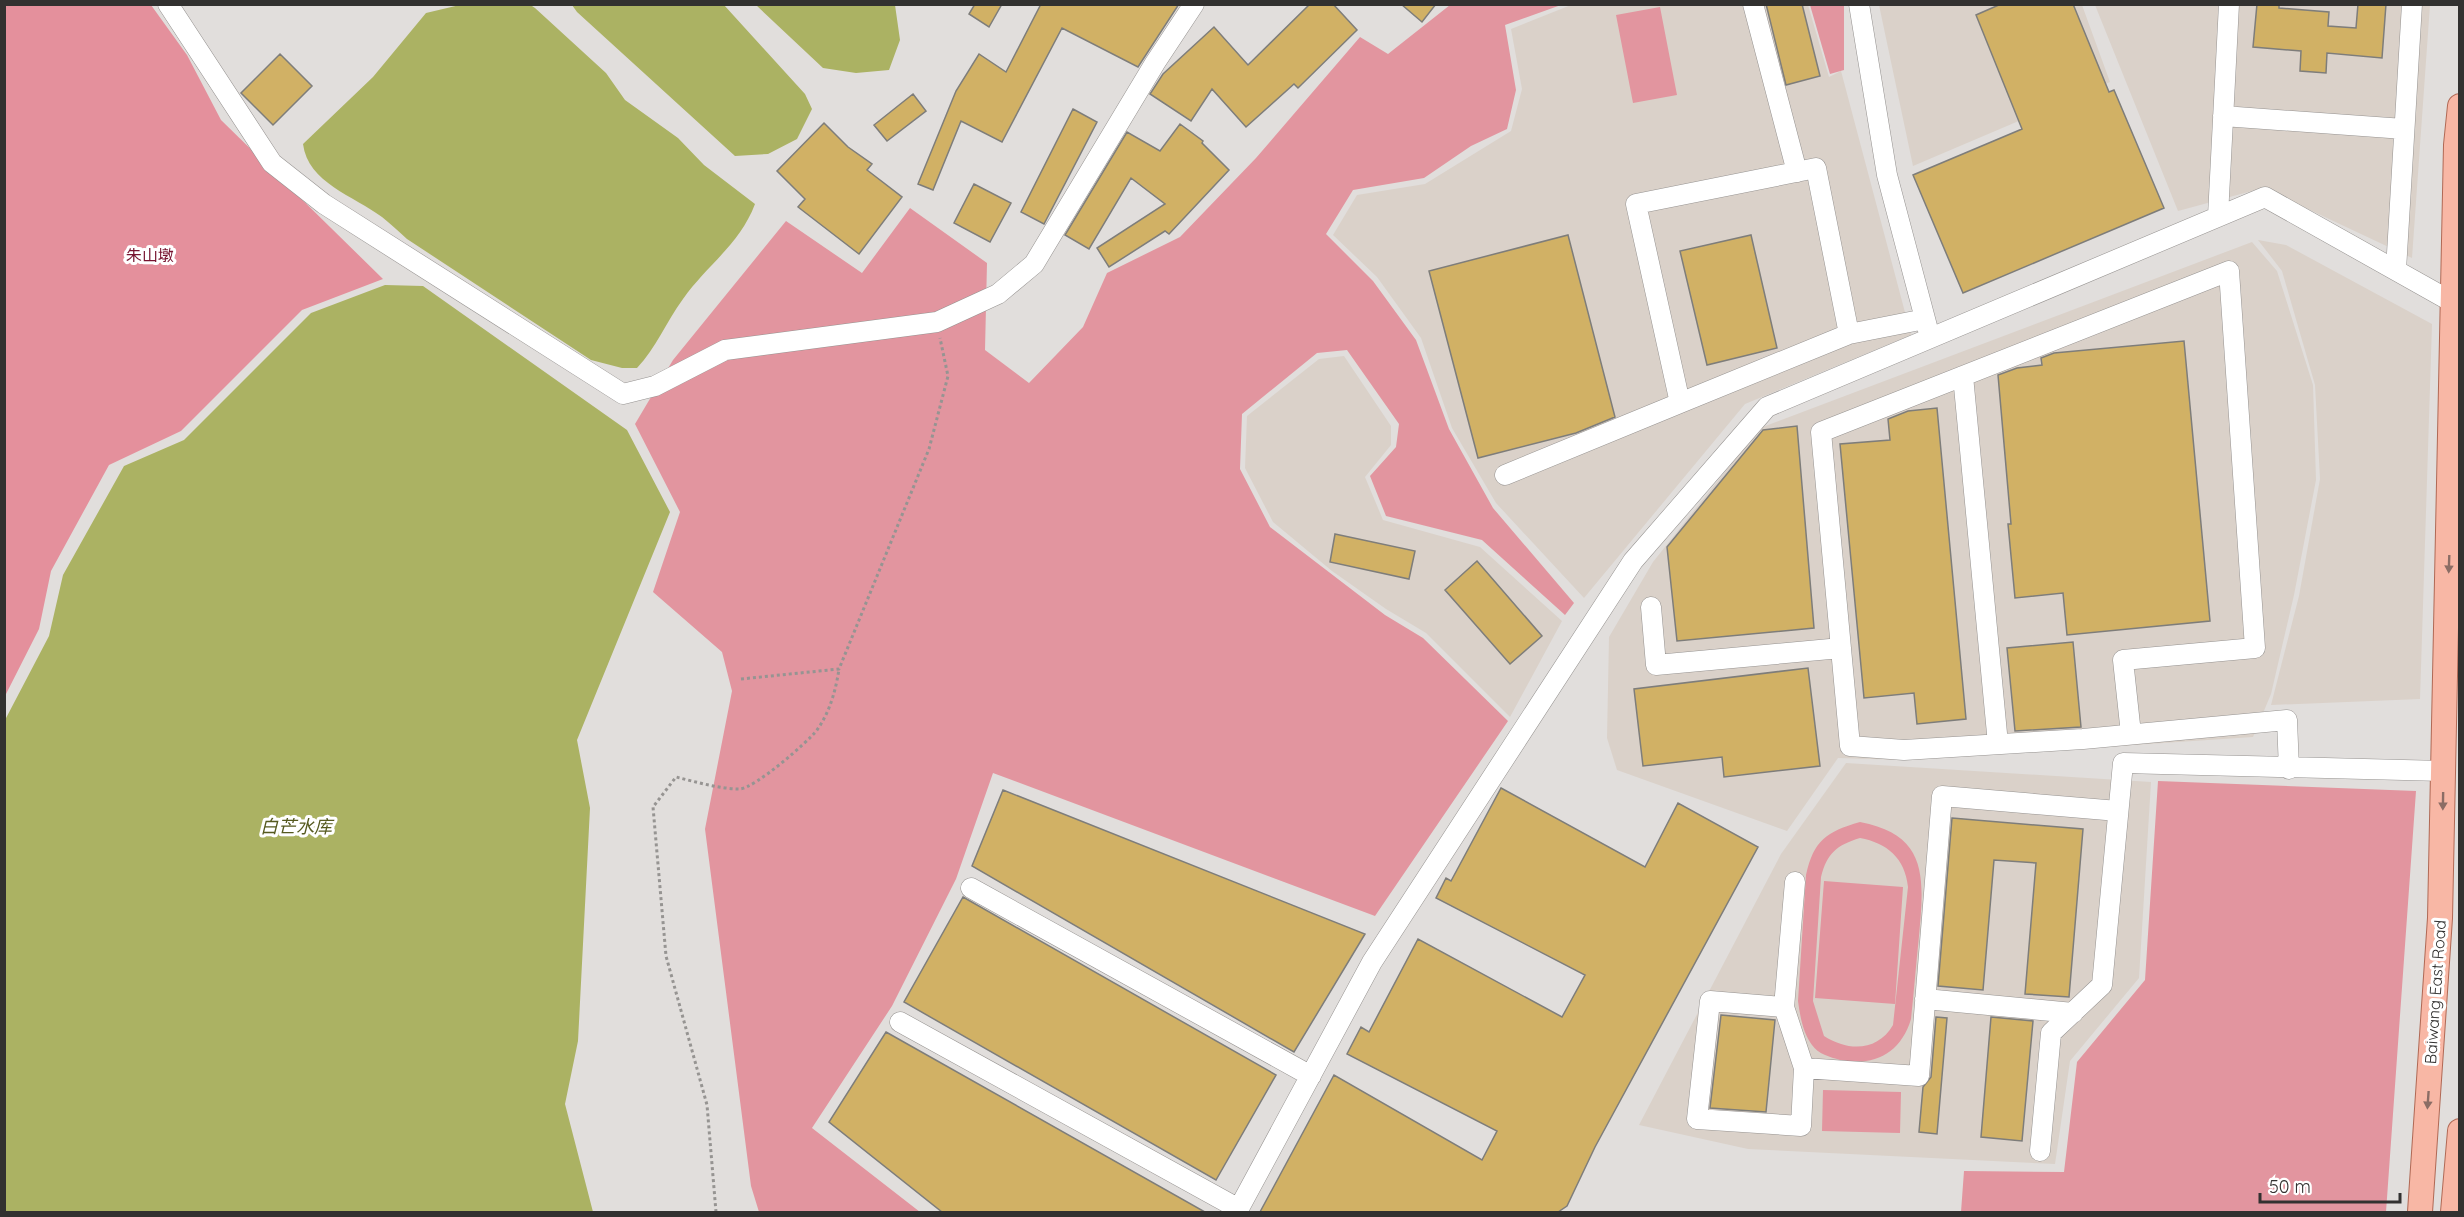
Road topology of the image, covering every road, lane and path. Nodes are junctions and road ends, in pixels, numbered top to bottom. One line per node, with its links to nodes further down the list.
1 (168, 4): 15 (street)
2 (1194, 4): 15 (street)
3 (1753, 4): 10 (street)
4 (1859, 4): 14 (street)
5 (2229, 4): 8 (street)
6 (2412, 4): 9 (street)
7 (2460, 106): 13 (main road, Baiwang East Road)
8 (2223, 116): 9 (street); 11 (street)
9 (2404, 129): 12 (street)
10 (1797, 172): 16 (street); 19 (street)
11 (2218, 216): 12 (street); 17 (street)
12 (2396, 270): 13 (street)
13 (2454, 303): 29 (main road, Baiwang East Road, one-way to 29)
14 (1925, 319): 16 (street); 17 (street)
15 (937, 322): 23 (path)
16 (1849, 334): 19 (street)
17 (1930, 338): 38 (street)
18 (1963, 376): 22 (street); 25 (street); 26 (street)
19 (1680, 403): 20 (street)
20 (1505, 476)
21 (1650, 607): 22 (street)
22 (1841, 648): 26 (street)
23 (839, 669): 24 (path); 42 (path)
24 (741, 679)
25 (2131, 734): 26 (street); 28 (street)
26 (1998, 744)
27 (2460, 752): 29 (main road)
28 (2289, 769): 29 (street); 30 (street)
29 (2443, 771): 43 (main road, Baiwang East Road, one-way to 43)
30 (2118, 811): 33 (street); 35 (street)
31 (1795, 882): 34 (street)
32 (971, 888): 38 (street)
33 (1925, 999): 35 (street); 37 (street)
34 (1784, 1007): 37 (street); 37 (street)
35 (2073, 1013): 40 (street)
36 (900, 1022): 41 (street)
37 (1804, 1068)
38 (1311, 1076): 41 (street)
39 (2460, 1131): 44 (main road)
40 (2040, 1151)
41 (1238, 1211)
42 (716, 1212)
43 (2420, 1212)
44 (2453, 1212)

